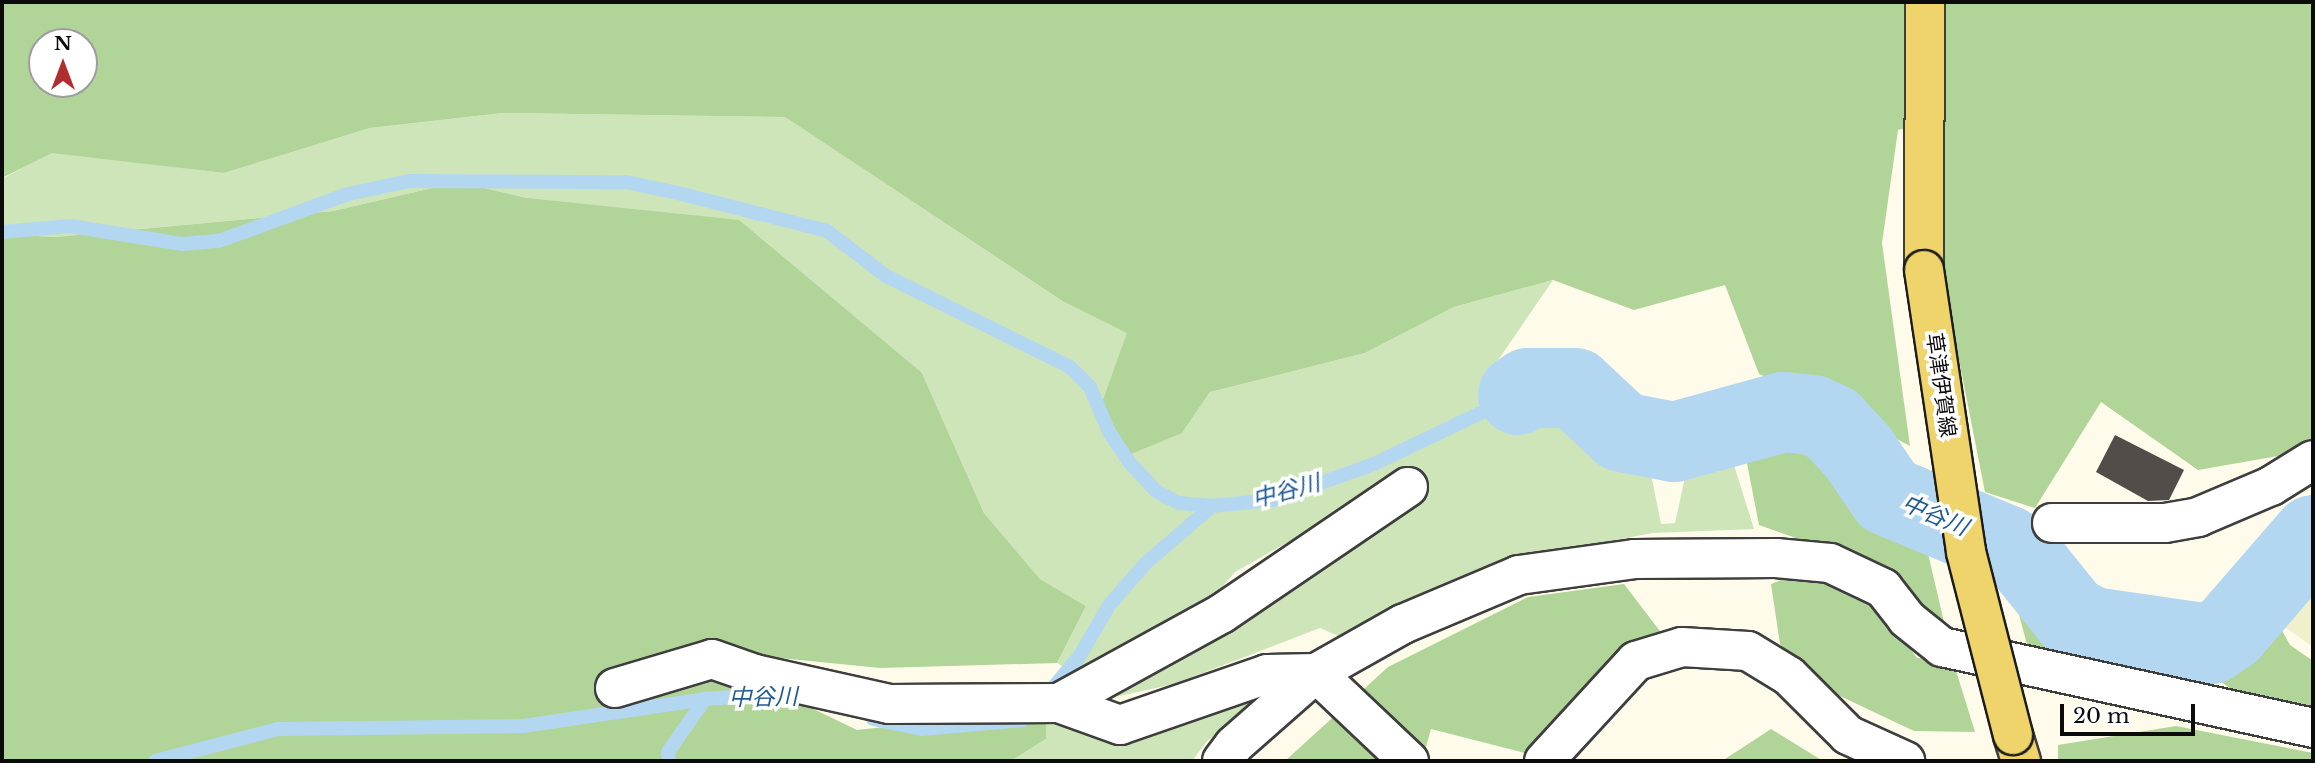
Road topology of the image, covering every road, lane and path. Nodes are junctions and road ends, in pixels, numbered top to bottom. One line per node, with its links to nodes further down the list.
1 (1925, 2): 9 (main road, 草津伊賀線, bridge)
2 (2313, 460): 4 (street)
3 (1408, 487): 7 (street)
4 (2052, 523)
5 (1316, 673): 7 (street); 8 (street); 10 (street); 11 (street)
6 (615, 688): 7 (street)
7 (1059, 702)
8 (2313, 728)
9 (2017, 748)
10 (1222, 761)
11 (1409, 761)
12 (1544, 761): 13 (street)
13 (1905, 761)

